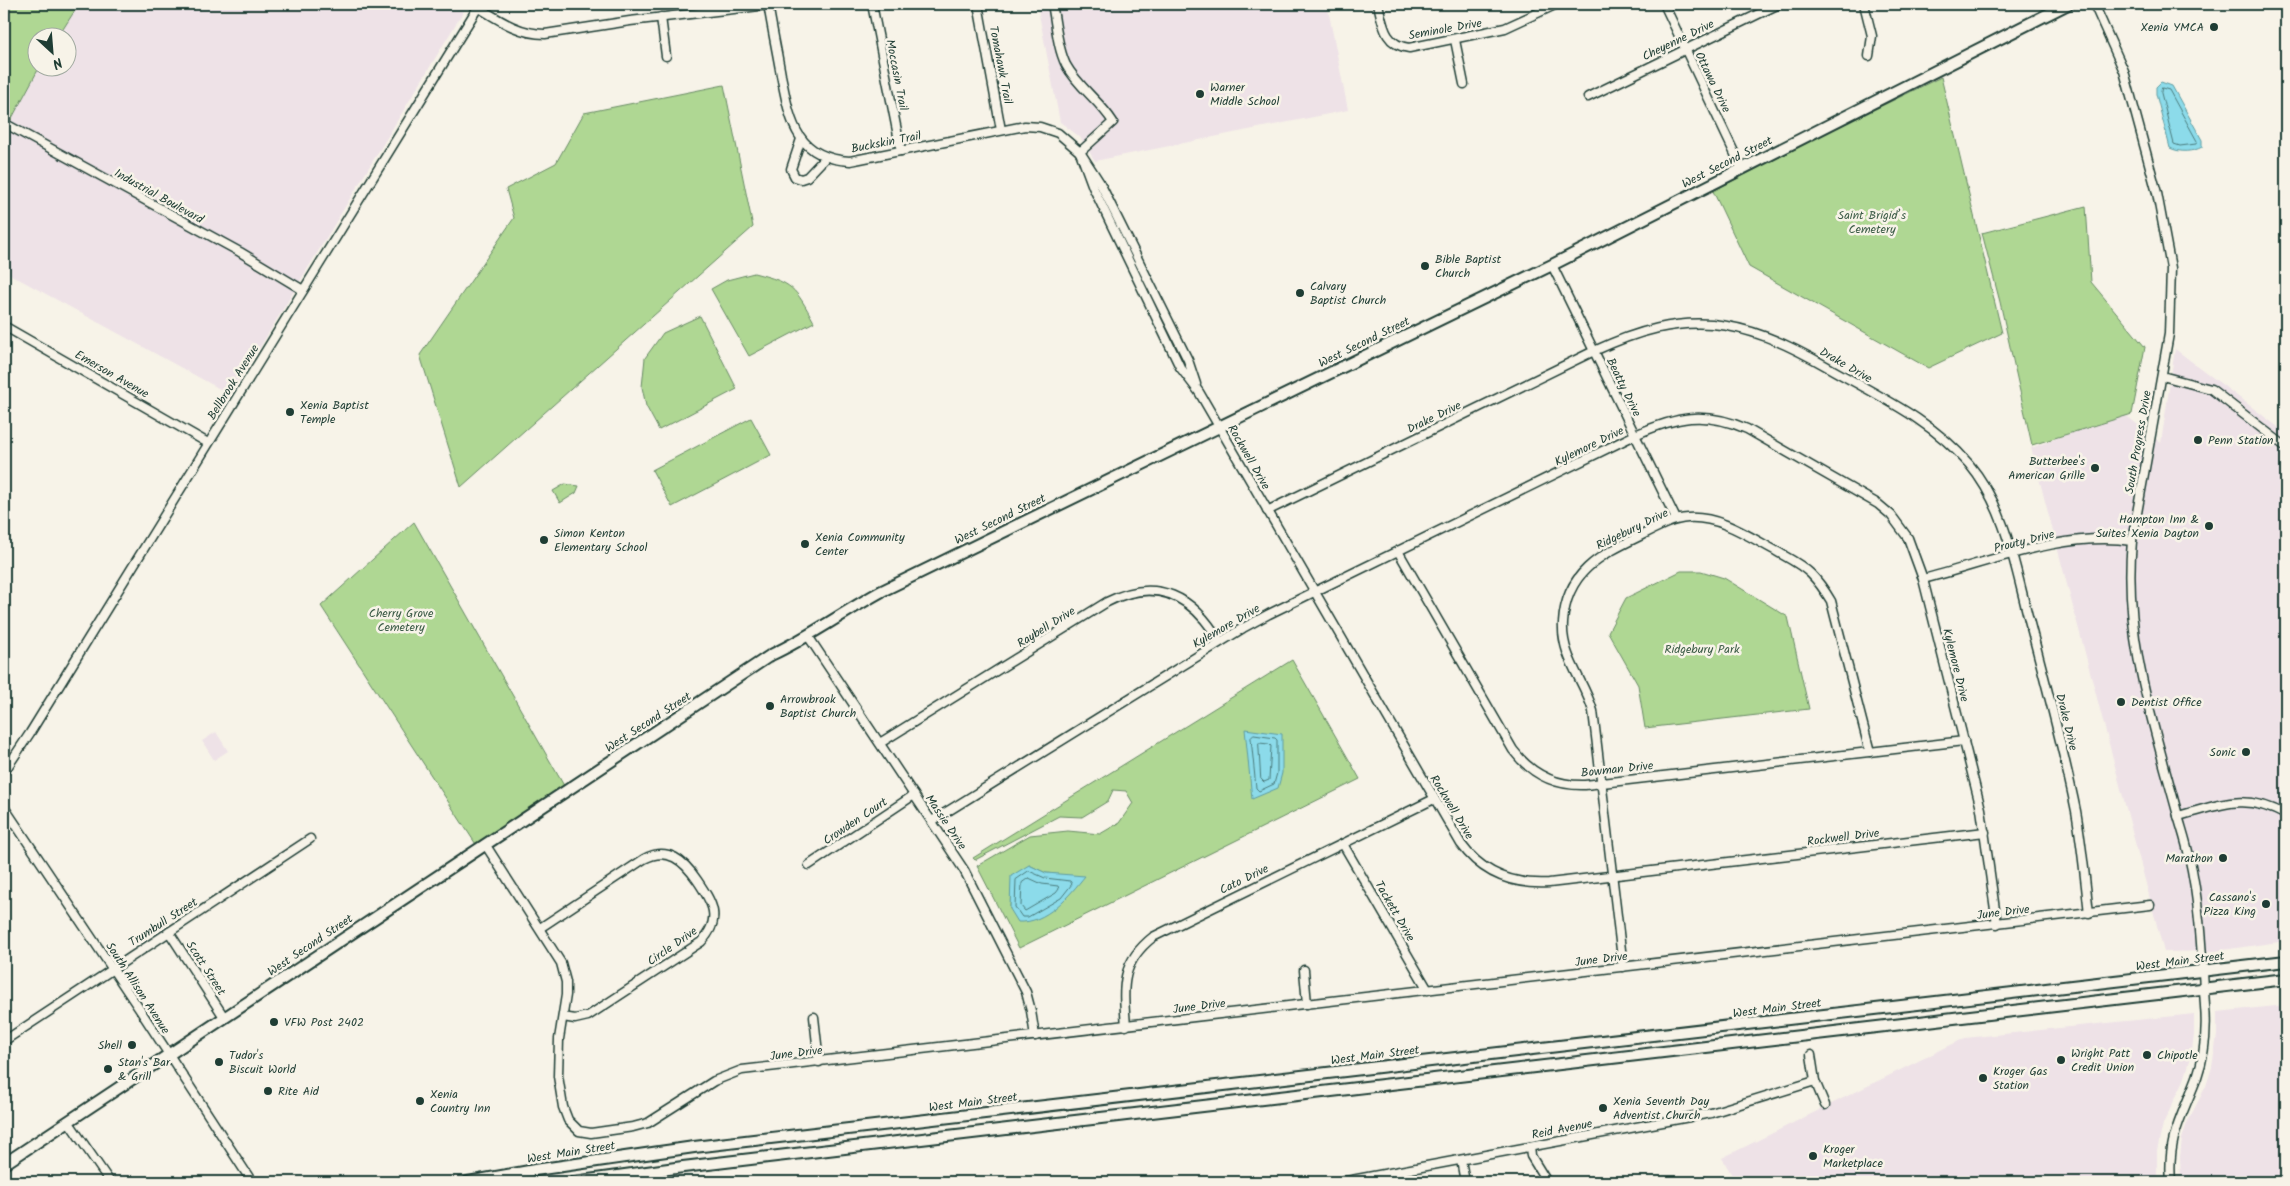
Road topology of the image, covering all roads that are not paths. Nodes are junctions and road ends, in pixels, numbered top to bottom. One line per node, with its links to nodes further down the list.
1 (768, 4): 14 (street); 24 (street, Buckskin Trail)
2 (872, 4): 25 (street, Moccasin Trail)
3 (978, 4): 23 (street, Tomahawk Trail)
4 (1052, 4): 26 (street)
5 (1378, 4): 15 (street, Seminole Drive)
6 (1557, 4): 15 (street, Seminole Drive)
7 (1664, 4): 16 (street, Ottawa Drive)
8 (1779, 4): 13 (street, Cheyenne Drive)
9 (1864, 4): 18 (street)
10 (2068, 4): 28 (main road, West Second Street)
11 (2094, 4): 33 (street, South Progress Drive)
12 (479, 5): 14 (street); 30 (street, Bellbrook Avenue)
13 (1765, 7): 16 (street, Cheyenne Drive)
14 (661, 18): 17 (street)
15 (1455, 40): 19 (street)
16 (1685, 50): 20 (street, Cheyenne Drive); 28 (street, Ottawa Drive)
17 (666, 56)
18 (1869, 56)
19 (1464, 84)
20 (1588, 97)
21 (4, 123): 30 (street, Industrial Boulevard)
22 (1031, 126): 23 (street, Buckskin Trail); 26 (street, Rockwell Drive)
23 (1001, 130): 25 (street, Buckskin Trail)
24 (801, 139): 27 (street, Buckskin Trail); 27 (street)
25 (901, 151): 27 (street, Buckskin Trail)
26 (1080, 152): 34 (street, Rockwell Drive)
27 (826, 157)
28 (1742, 169): 29 (main road, West Second Street)
29 (1552, 265): 32 (street, Beatty Drive); 34 (main road, West Second Street)
30 (303, 290): 36 (street, Bellbrook Avenue)
31 (4, 326): 36 (street, Emerson Avenue)
32 (1594, 351): 35 (street, Beatty Drive); 38 (street, Drake Drive); 42 (street, Drake Drive)
33 (2162, 376): 37 (street); 40 (street, South Progress Drive)
34 (1219, 427): 38 (street, Rockwell Drive); 45 (main road, West Second Street)
35 (1635, 435): 39 (street, Beatty Drive); 41 (street, Kylemore Drive); 43 (street, Kylemore Drive)
36 (208, 444): 50 (street, Bellbrook Avenue)
37 (2286, 448)
38 (1267, 511): 44 (street, Rockwell Drive)
39 (1676, 519): 49 (street, Ridgebury Drive); 51 (street, Ridgebury Drive)
40 (2132, 541): 42 (street, Prouty Drive); 56 (street, South Progress Drive)
41 (1398, 551): 44 (street, Kylemore Drive); 51 (street, Bowman Drive)
42 (2012, 555): 43 (street, Prouty Drive); 65 (street, Drake Drive)
43 (1924, 579): 47 (street, Kylemore Drive)
44 (1314, 592): 46 (street, Kylemore Drive); 53 (street, Rockwell Drive)
45 (808, 636): 48 (street, Massie Drive); 60 (main road, West Second Street)
46 (1220, 642): 48 (street, Raybell Drive); 57 (street, Kylemore Drive)
47 (1964, 741): 49 (street, Bowman Drive); 58 (street, Kylemore Drive)
48 (880, 743): 52 (street, Massie Drive)
49 (1870, 752): 51 (street, Bowman Drive)
50 (4, 772)
51 (1602, 783): 63 (street, Ridgebury Drive)
52 (914, 795): 57 (street, Massie Drive); 62 (street, Crowden Court)
53 (1434, 799): 61 (street, Cato Drive); 63 (street, Rockwell Drive)
54 (4, 807): 71 (street, South Allison Avenue)
55 (2286, 815): 56 (street)
56 (2178, 816): 74 (street, South Progress Drive)
57 (932, 821): 81 (street, Massie Drive)
58 (1985, 832): 63 (street, Rockwell Drive); 66 (street, Kylemore Drive)
59 (310, 839): 68 (street, Trumbull Street)
60 (485, 844): 67 (street, June Drive); 77 (main road, West Second Street)
61 (1342, 844): 75 (street, Tackett Drive); 80 (street, Cato Drive)
62 (809, 865)
63 (1613, 875): 70 (street, Ridgebury Drive)
64 (2150, 905): 65 (street, June Drive)
65 (2089, 913): 66 (street, June Drive)
66 (1997, 924): 70 (street, June Drive)
67 (540, 928): 78 (street, June Drive); 78 (street, Circle Drive)
68 (169, 932): 71 (street, Trumbull Street); 77 (street, Scott Street)
69 (2286, 961): 74 (main road, West Main Street)
70 (1624, 967): 75 (street, June Drive)
71 (113, 969): 82 (street, Trumbull Street); 83 (street, South Allison Avenue)
72 (1304, 970): 76 (street)
73 (2286, 979): 74 (main road, West Main Street)
74 (2203, 980): 95 (main road, West Main Street); 96 (main road, West Main Street); 100 (street, South Progress Drive)
75 (1428, 990): 76 (street, June Drive)
76 (1307, 1004): 80 (street, June Drive)
77 (224, 1017): 83 (main road, West Second Street)
78 (563, 1017): 85 (street, June Drive)
79 (814, 1017): 85 (street)
80 (1126, 1026): 81 (street, June Drive)
81 (1035, 1036): 85 (street, June Drive)
82 (4, 1041)
83 (168, 1055): 88 (main road, West Second Street); 94 (street, South Allison Avenue)
84 (1811, 1055): 86 (street)
85 (819, 1062)
86 (1815, 1081): 87 (street); 89 (street, Reid Avenue)
87 (1825, 1105)
88 (68, 1121): 91 (main road, West Second Street); 93 (street)
89 (1530, 1147): 90 (street, Reid Avenue); 99 (street)
90 (1461, 1160): 97 (street, Reid Avenue); 98 (street)
91 (4, 1164)
92 (2286, 1180): 101 (street)
93 (110, 1182)
94 (252, 1182)
95 (468, 1182)
96 (574, 1182)
97 (1341, 1182)
98 (1465, 1182)
99 (1547, 1182)
100 (2171, 1182)
101 (2283, 1182)

